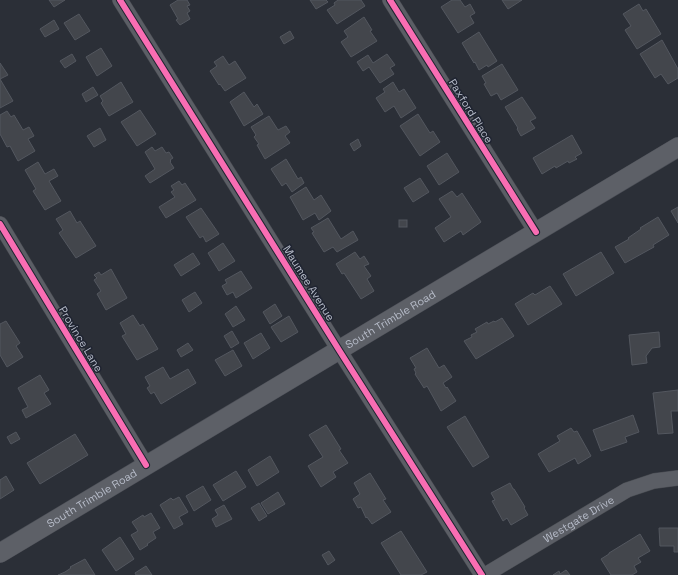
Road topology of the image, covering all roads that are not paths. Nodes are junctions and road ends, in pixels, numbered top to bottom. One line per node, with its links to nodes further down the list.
1 (120, 0): 6 (street, Maumee Avenue)
2 (390, 0): 5 (street, Paxford Place)
3 (678, 147): 5 (main road, South Trimble Road)
4 (0, 224): 7 (street, Province Lane)
5 (536, 232): 6 (main road, South Trimble Road)
6 (339, 350): 7 (main road, South Trimble Road); 10 (street, Maumee Avenue)
7 (146, 465): 9 (main road, South Trimble Road)
8 (678, 478): 10 (street, Westgate Drive)
9 (0, 553)
10 (483, 575)

